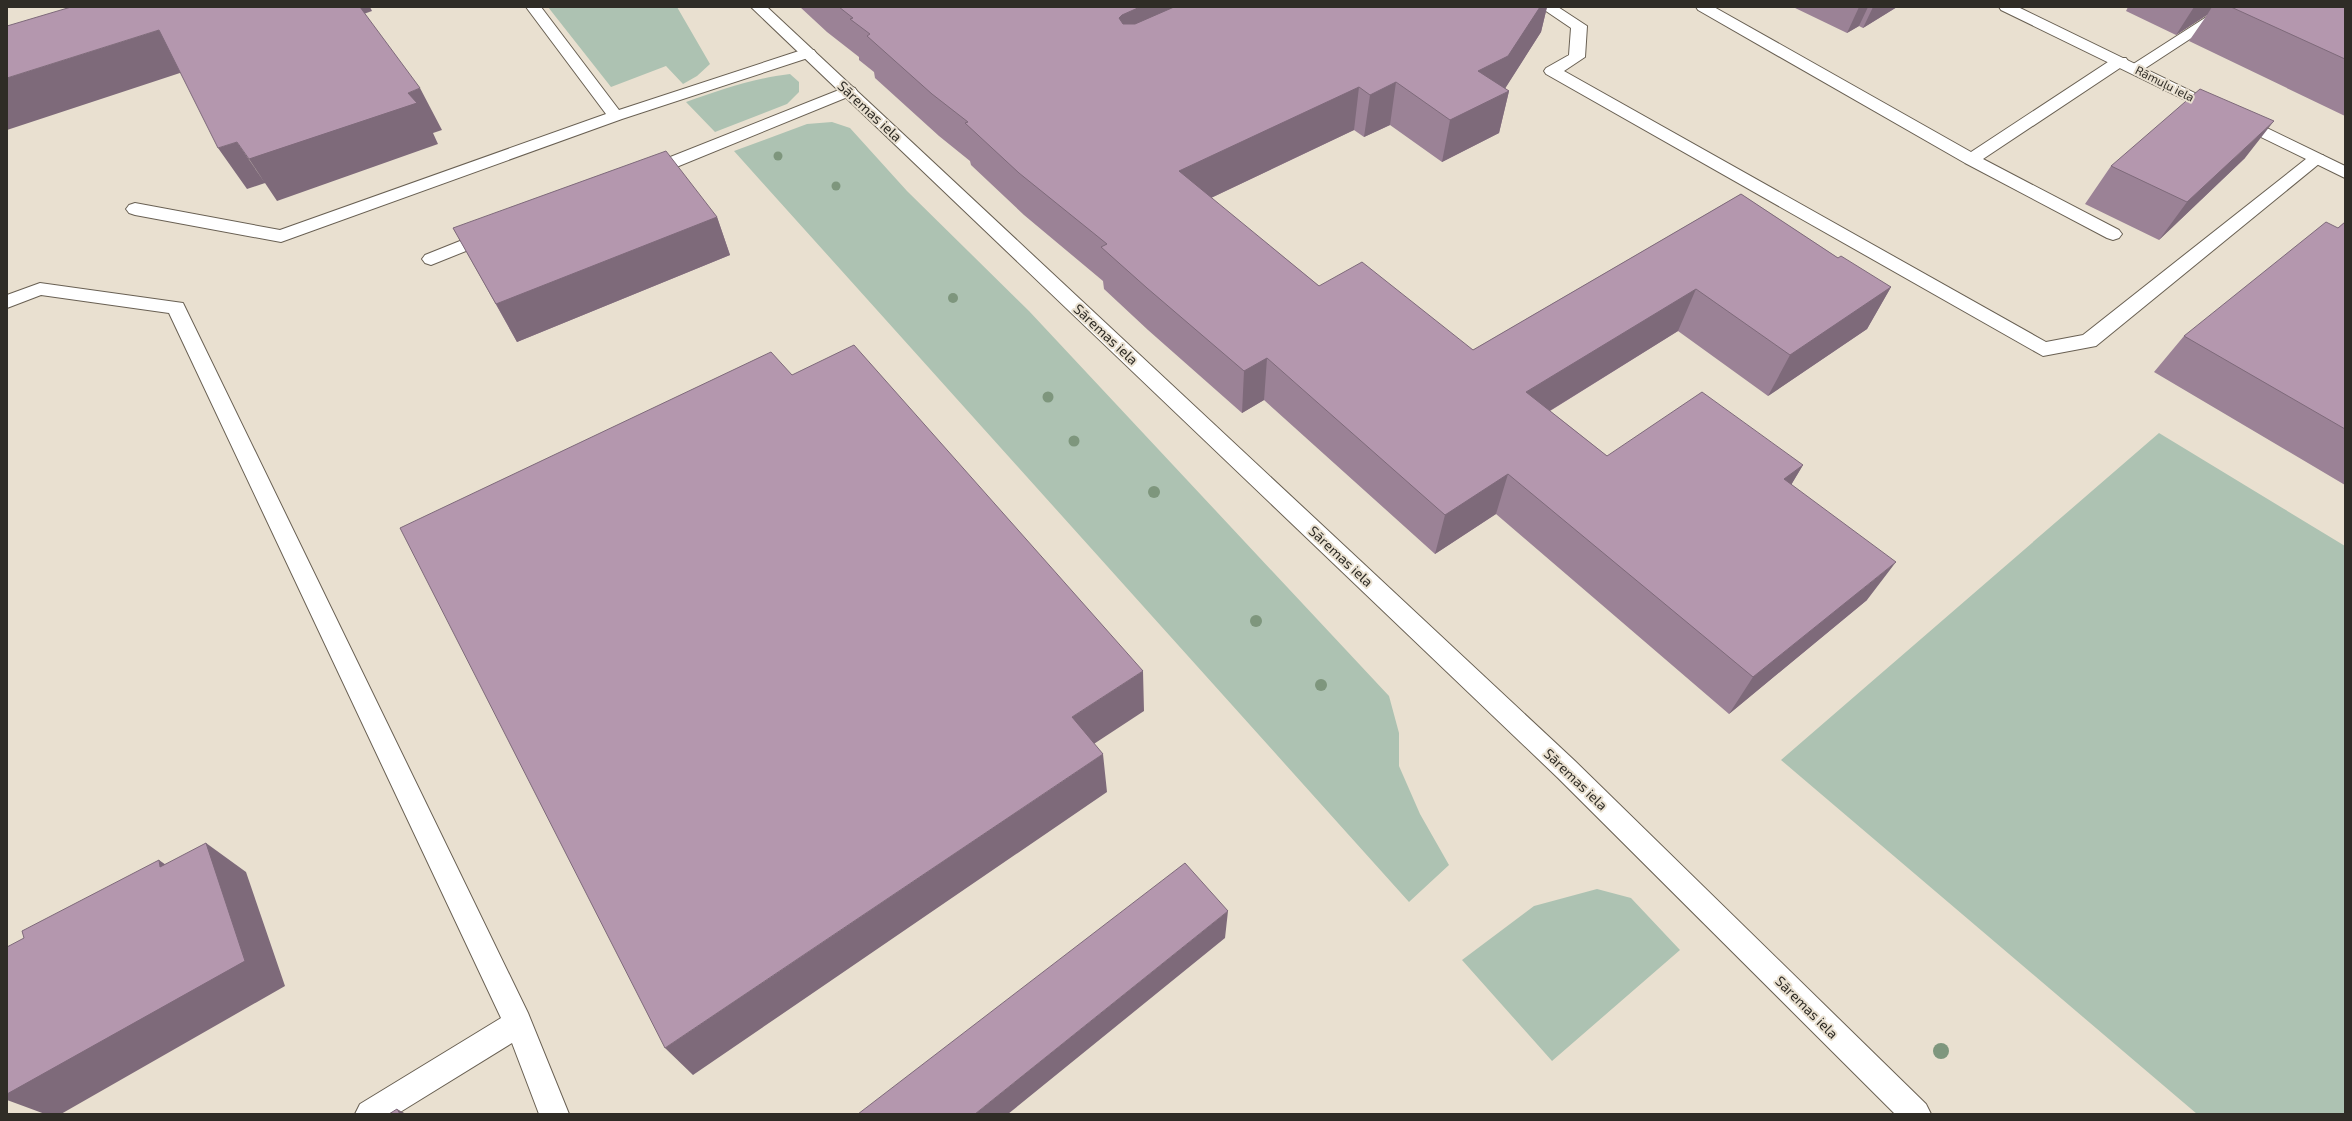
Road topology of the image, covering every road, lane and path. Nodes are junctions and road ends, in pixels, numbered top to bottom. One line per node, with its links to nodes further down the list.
1 (533, 7): 11 (street)
2 (758, 7): 7 (street, Sāremas iela)
3 (1547, 7): 13 (street)
4 (1703, 7): 12 (street)
5 (2006, 7): 8 (street, Rāmuļu iela)
6 (2232, 7): 9 (street)
7 (808, 53): 10 (street, Sāremas iela); 11 (street)
8 (2120, 61): 9 (street, Rāmuļu iela); 12 (street)
9 (2135, 68): 13 (street, Rāmuļu iela)
10 (850, 91): 15 (street); 24 (street, Sāremas iela)
11 (616, 116): 16 (street)
12 (1970, 159): 18 (street)
13 (2317, 159): 14 (street, Rāmuļu iela)
14 (2345, 173)
15 (629, 180)
16 (134, 209)
17 (505, 230): 19 (street)
18 (2113, 234)
19 (431, 259)
20 (7, 302): 21 (street)
21 (518, 1023): 22 (street); 23 (street)
22 (370, 1114)
23 (554, 1114)
24 (1916, 1114)

